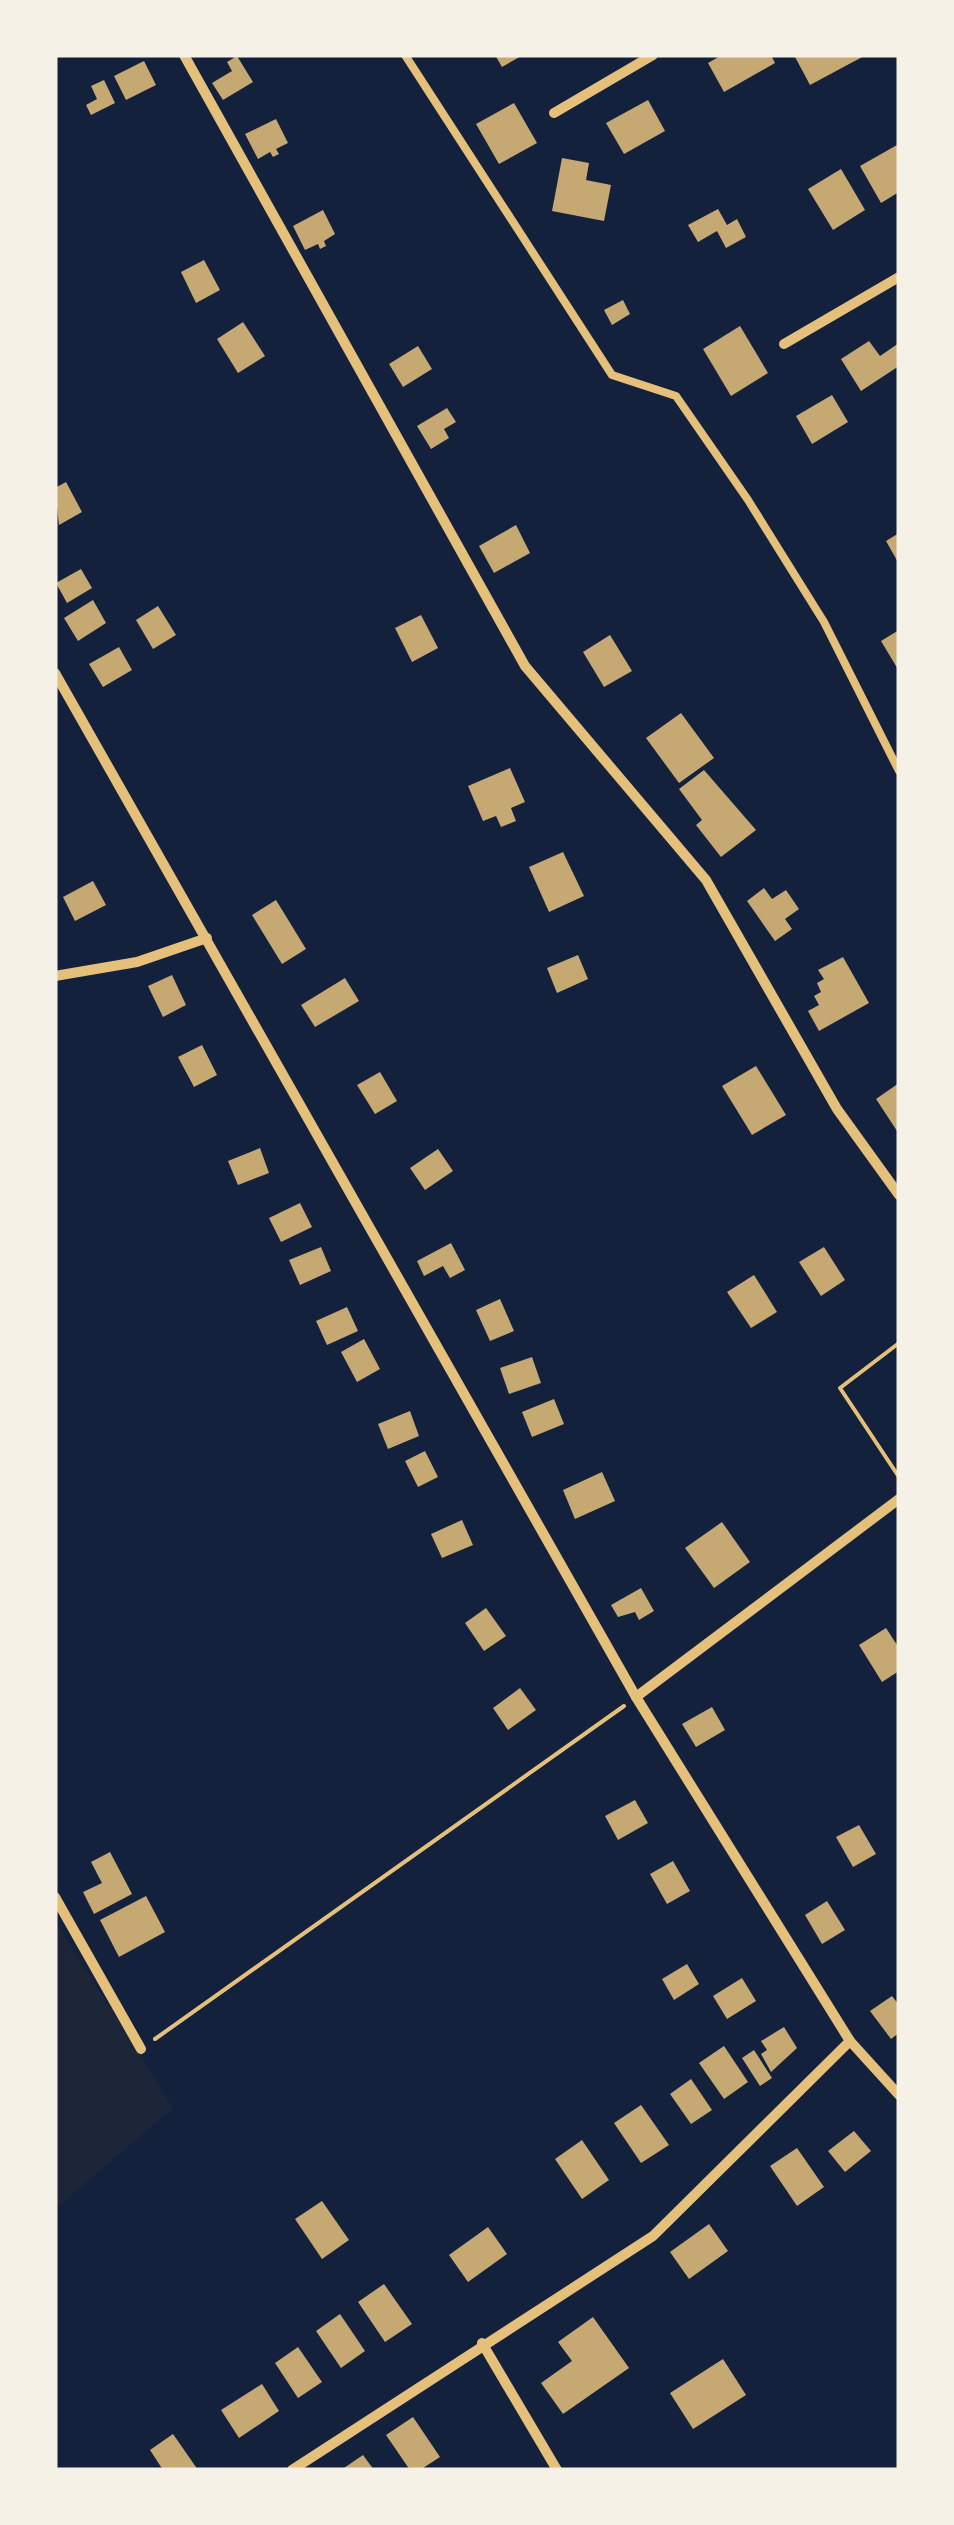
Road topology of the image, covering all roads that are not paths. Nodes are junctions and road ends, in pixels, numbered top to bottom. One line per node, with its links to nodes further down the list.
1 (184, 55): 11 (street)
2 (405, 55): 8 (lane)
3 (652, 55): 4 (street)
4 (554, 113)
5 (899, 277): 6 (street)
6 (784, 344)
7 (55, 673): 9 (street)
8 (899, 771)
9 (207, 938): 10 (street); 13 (street)
10 (55, 976)
11 (899, 1196)
12 (899, 1499): 13 (street)
13 (636, 1698): 15 (street)
14 (55, 1897): 16 (street)
15 (850, 2041): 17 (street); 18 (street)
16 (141, 2049)
17 (899, 2094)
18 (482, 2343): 19 (street); 20 (street)
19 (292, 2470)
20 (556, 2470)

